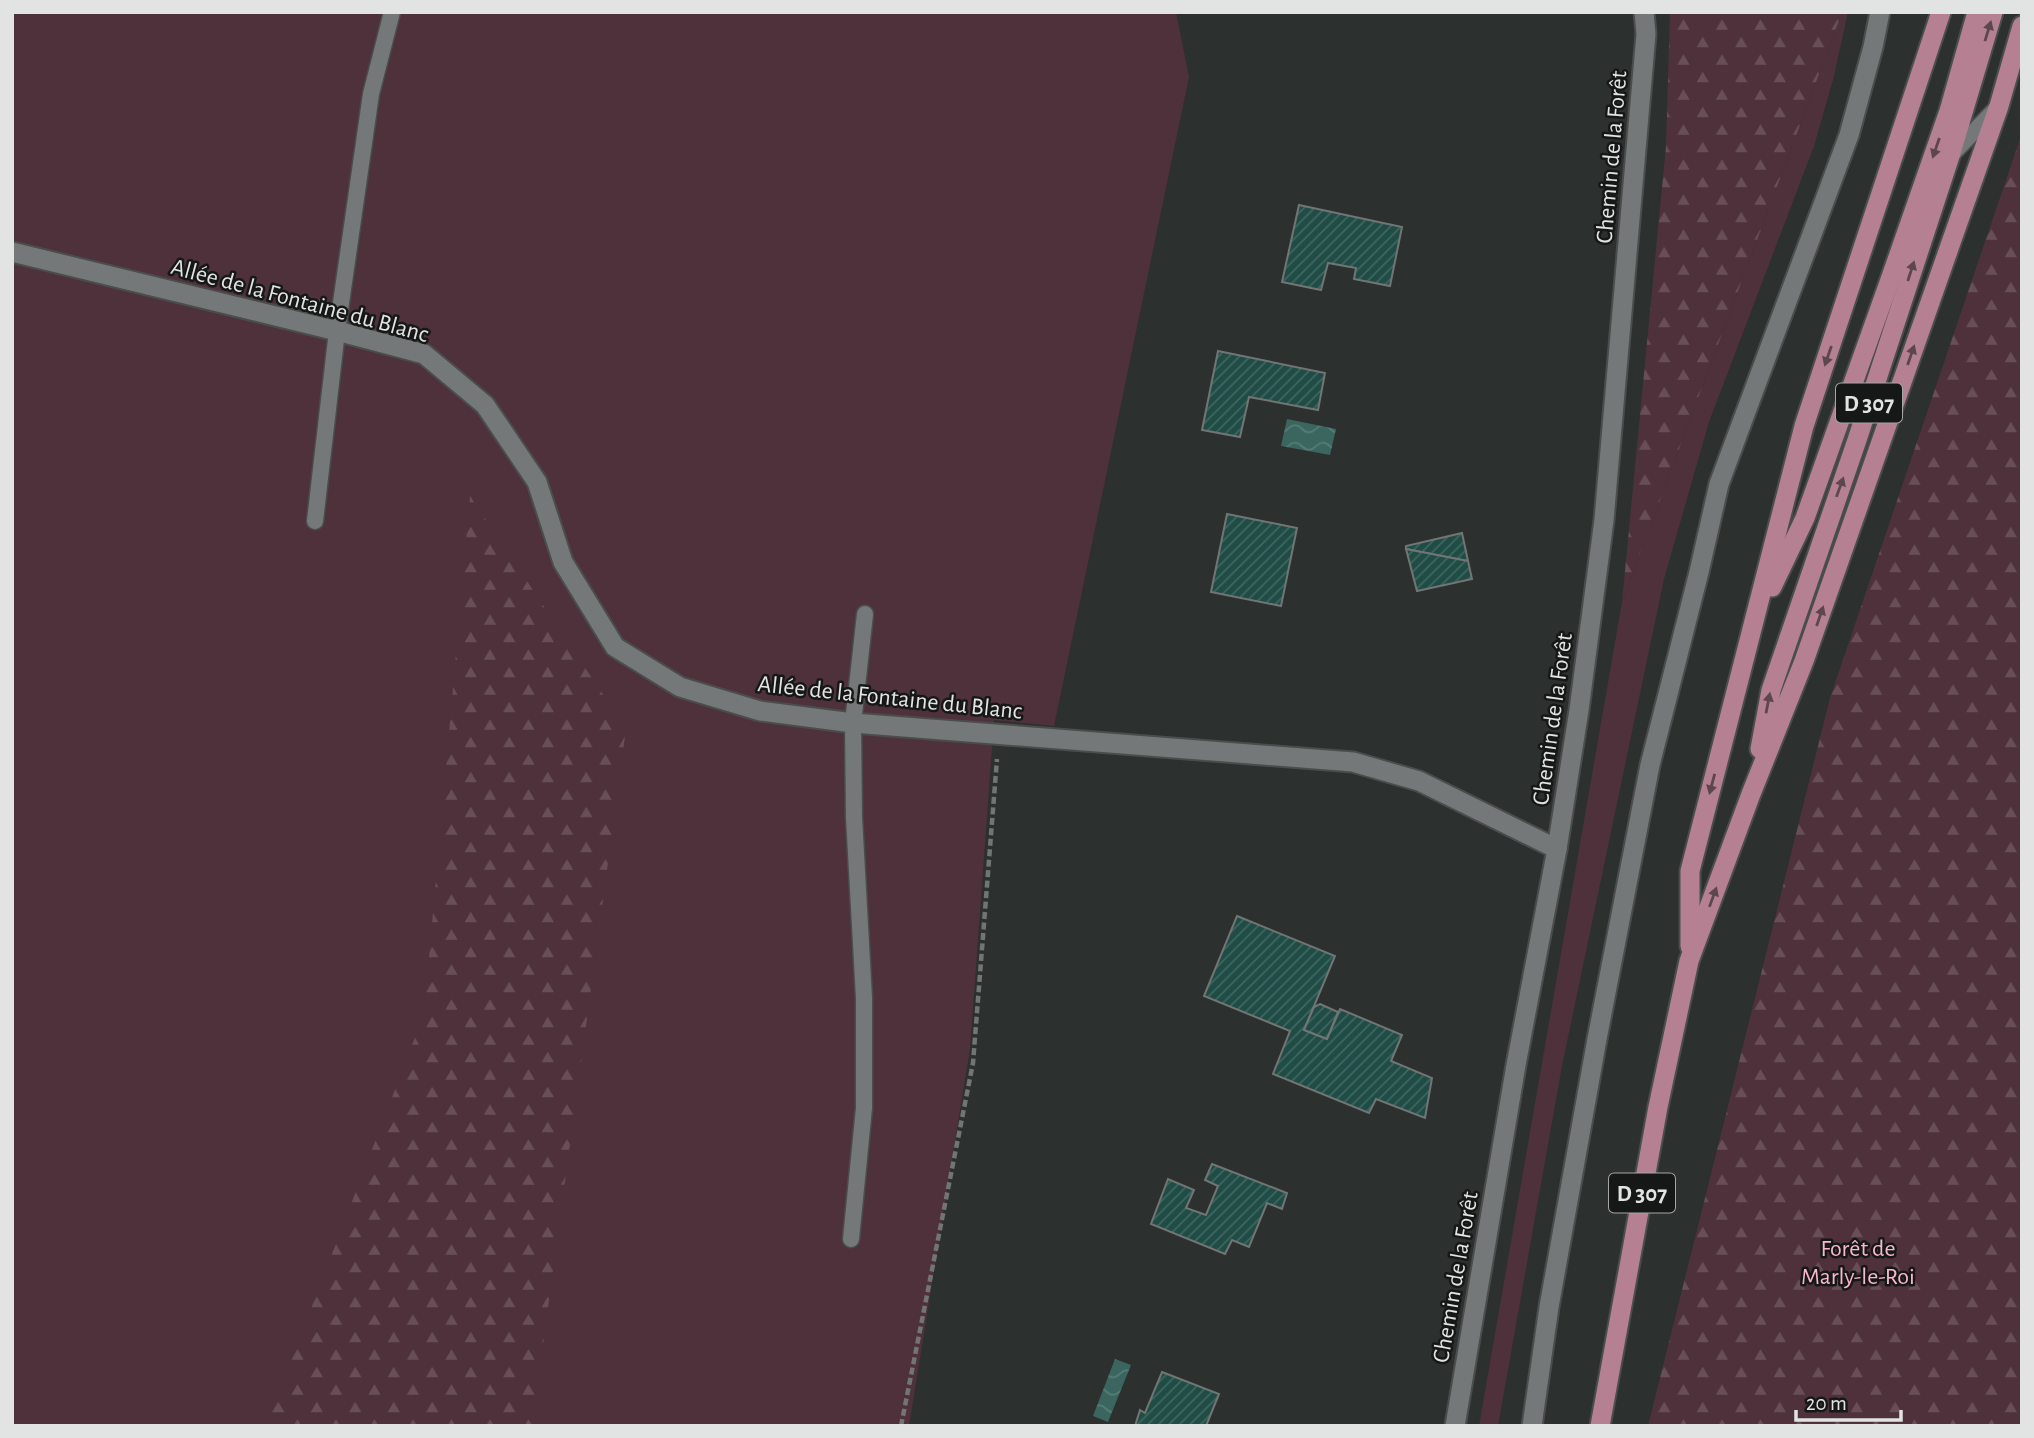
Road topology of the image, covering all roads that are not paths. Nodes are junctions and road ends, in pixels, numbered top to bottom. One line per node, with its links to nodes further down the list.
1 (392, 12): 11 (lane)
2 (1644, 12): 17 (street, Chemin de la Forêt)
3 (1880, 12): 21 (street)
4 (1941, 12): 14 (main road, one-way to 14)
5 (1977, 12): 14 (main road, D 307, one-way to 14)
6 (1993, 12): 9 (main road, D 307, one-way to 6)
7 (2022, 26): 8 (main road)
8 (1998, 106): 9 (lane); 16 (main road, one-way to 8)
9 (1950, 156): 16 (main road, D 307, one-way to 9)
10 (12, 253): 11 (street, Allée de la Fontaine du Blanc)
11 (337, 331): 12 (lane); 15 (street, Allée de la Fontaine du Blanc)
12 (315, 521)
13 (865, 614): 15 (lane)
14 (1754, 623): 18 (main road, D 307, one-way to 18)
15 (853, 723): 17 (street, Allée de la Fontaine du Blanc); 19 (lane)
16 (1751, 794): 18 (main road, D 307, one-way to 16)
17 (1557, 849): 20 (street, Chemin de la Forêt)
18 (1689, 961): 22 (main road, D 307)
19 (851, 1240)
20 (1455, 1426)
21 (1532, 1426)
22 (1600, 1426)

